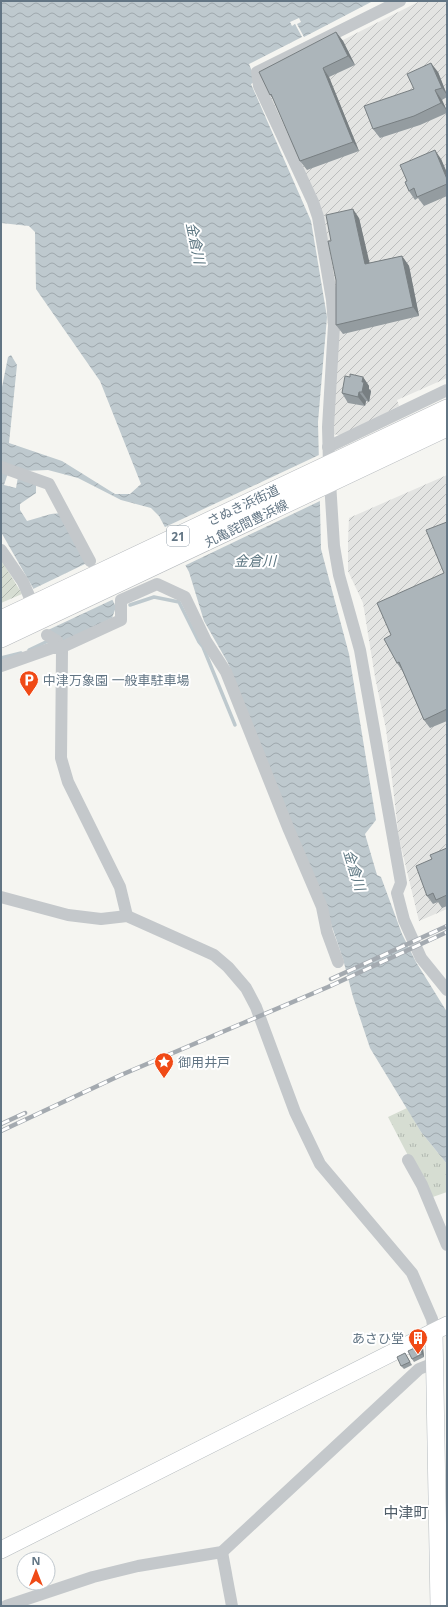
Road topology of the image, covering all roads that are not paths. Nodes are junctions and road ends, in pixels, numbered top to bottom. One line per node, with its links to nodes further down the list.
1 (400, 1): 6 (street)
2 (447, 390): 6 (street)
3 (447, 409): 6 (main road, 21)
4 (447, 427): 6 (main road, 21)
5 (1, 467): 8 (street)
6 (326, 470): 10 (main road, さぬき浜街道 / 21); 16 (street)
7 (1, 550): 10 (street)
8 (90, 561)
9 (1, 620): 10 (main road, 21)
10 (48, 631): 11 (main road, 21); 12 (street); 14 (street); 15 (street)
11 (1, 638)
12 (1, 666)
13 (1, 897): 14 (street)
14 (127, 916): 19 (street)
15 (338, 962)
16 (447, 990)
17 (408, 1160): 18 (street)
18 (447, 1245)
19 (440, 1329): 20 (street); 21 (street)
20 (434, 1363): 22 (street); 25 (street)
21 (1, 1550)
22 (222, 1552): 23 (street); 24 (street)
23 (6, 1606)
24 (232, 1606)
25 (439, 1606)

